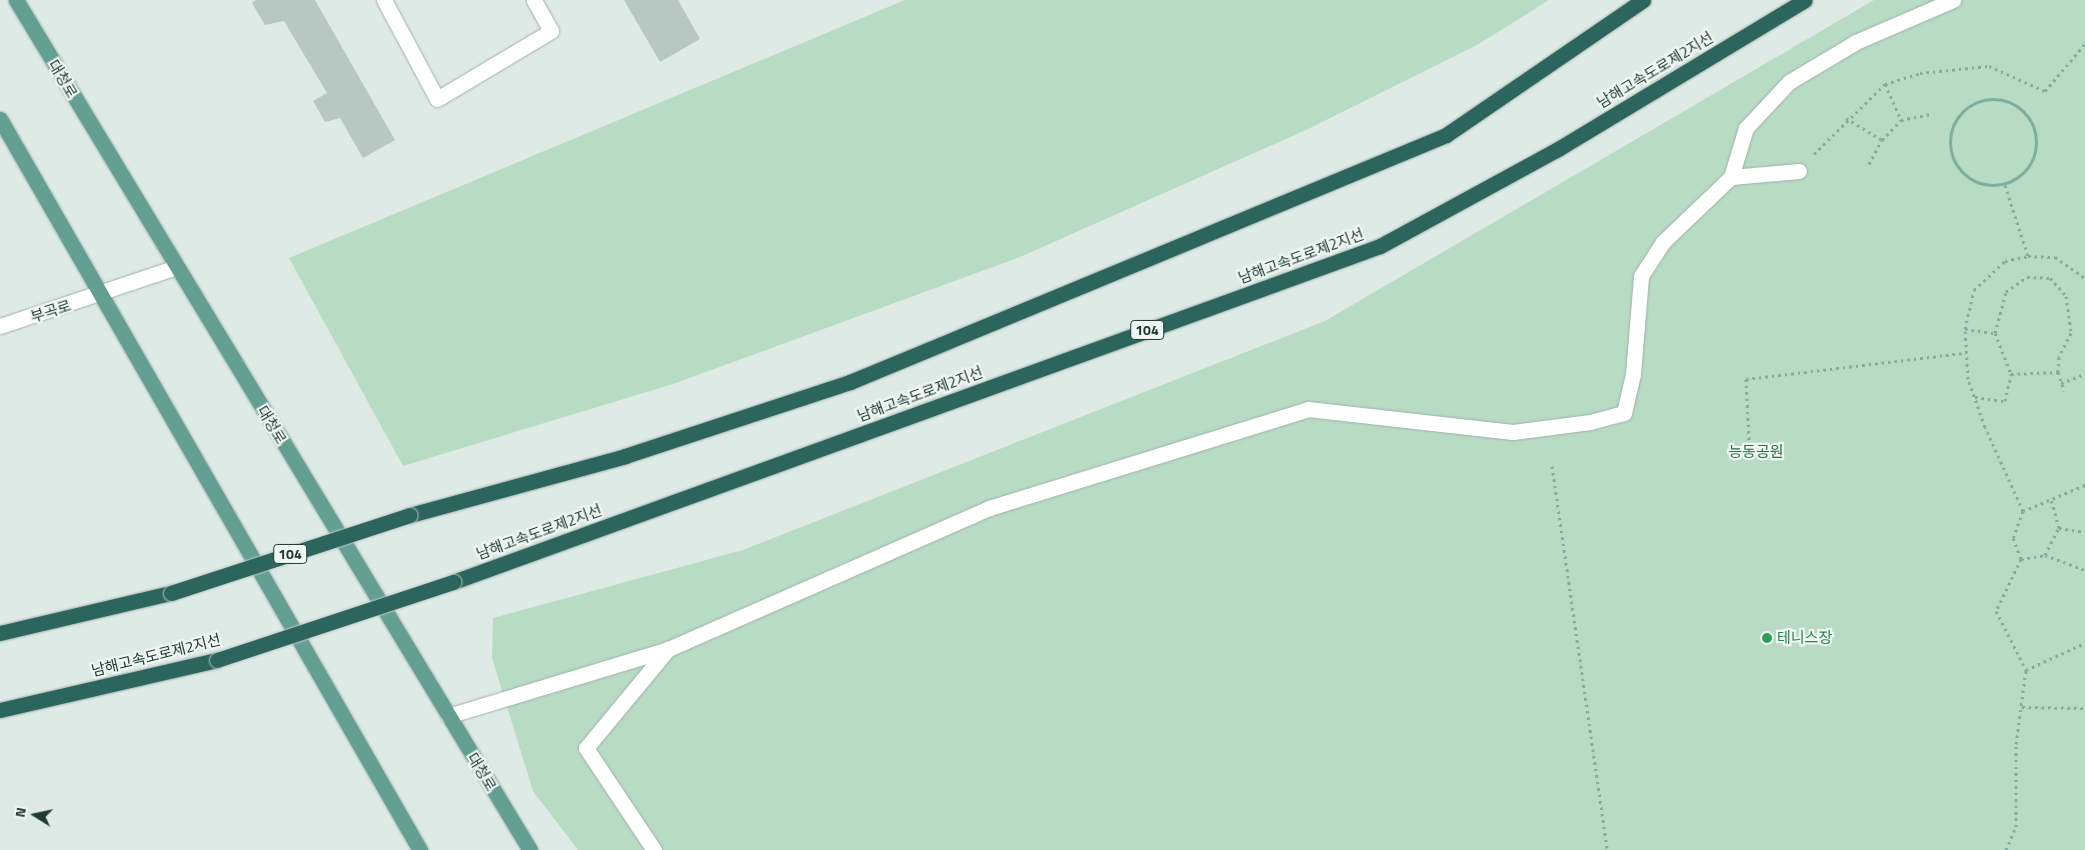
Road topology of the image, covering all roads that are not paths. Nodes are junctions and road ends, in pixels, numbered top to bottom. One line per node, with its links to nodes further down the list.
1 (16, 0): 10 (main road, 대청로)
2 (384, 0): 3 (street)
3 (534, 0)
4 (1643, 0): 13 (highway, 104, bridge)
5 (1805, 0): 15 (highway, 남해고속도로제2지선 / 104, bridge)
6 (1953, 0): 9 (street)
7 (0, 118): 11 (main road)
8 (1799, 171): 9 (street)
9 (1731, 177): 14 (street)
10 (176, 267): 11 (street, 부곡로); 16 (main road, 대청로)
11 (101, 295): 12 (street, 부곡로); 17 (main road)
12 (0, 326)
13 (0, 634)
14 (668, 649): 16 (street); 19 (street)
15 (0, 710)
16 (448, 716): 18 (main road, 대청로)
17 (420, 850)
18 (530, 850)
19 (654, 850)

